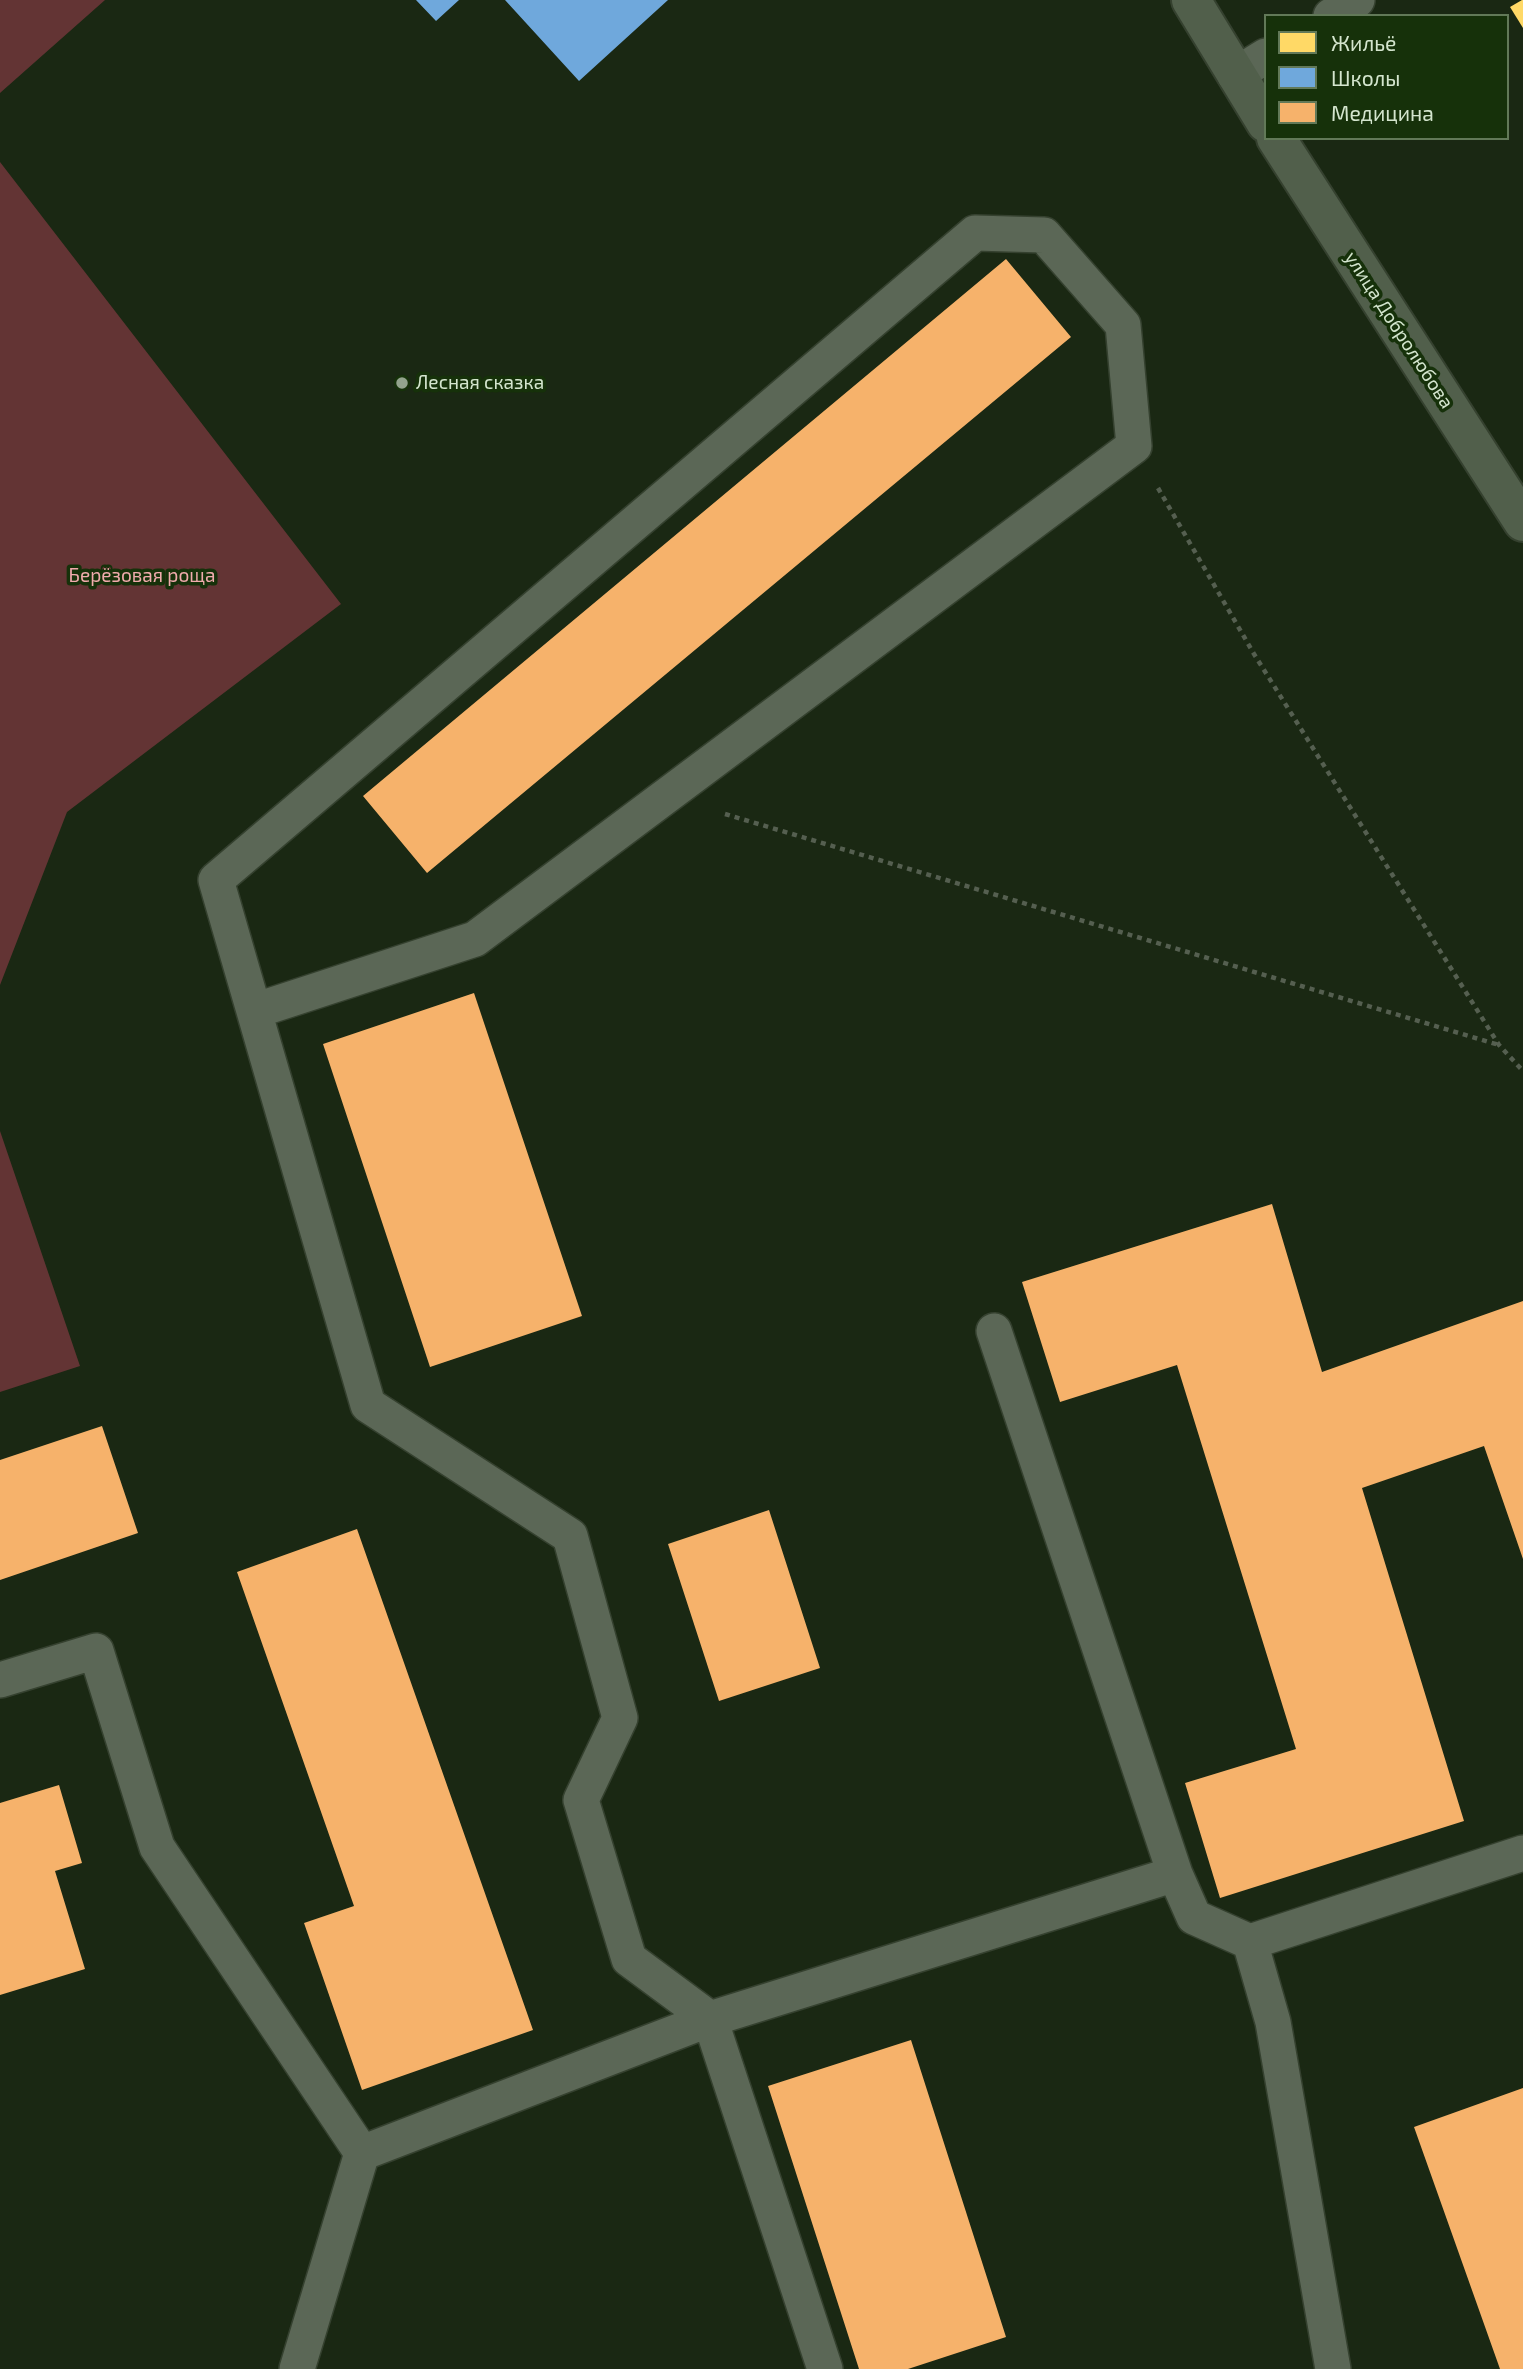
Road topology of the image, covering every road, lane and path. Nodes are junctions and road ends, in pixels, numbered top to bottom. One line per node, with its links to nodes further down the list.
1 (1191, 0): 4 (street)
2 (1357, 0): 3 (lane)
3 (1334, 14)
4 (1250, 66): 5 (street)
5 (1264, 116)
6 (1277, 140): 8 (street, улица Добролюбова)
7 (1134, 446): 9 (lane); 10 (lane); 11 (path)
8 (1523, 522)
9 (666, 796): 10 (lane); 11 (path)
10 (254, 1011): 18 (lane)
11 (1499, 1045): 12 (path)
12 (1523, 1071)
13 (994, 1331): 16 (lane)
14 (0, 1680): 19 (lane)
15 (1523, 1853): 17 (lane)
16 (1175, 1874): 17 (lane); 18 (lane)
17 (1250, 1942): 22 (lane)
18 (710, 2019): 19 (lane); 21 (lane)
19 (362, 2152): 20 (lane)
20 (297, 2369)
21 (825, 2369)
22 (1333, 2369)

